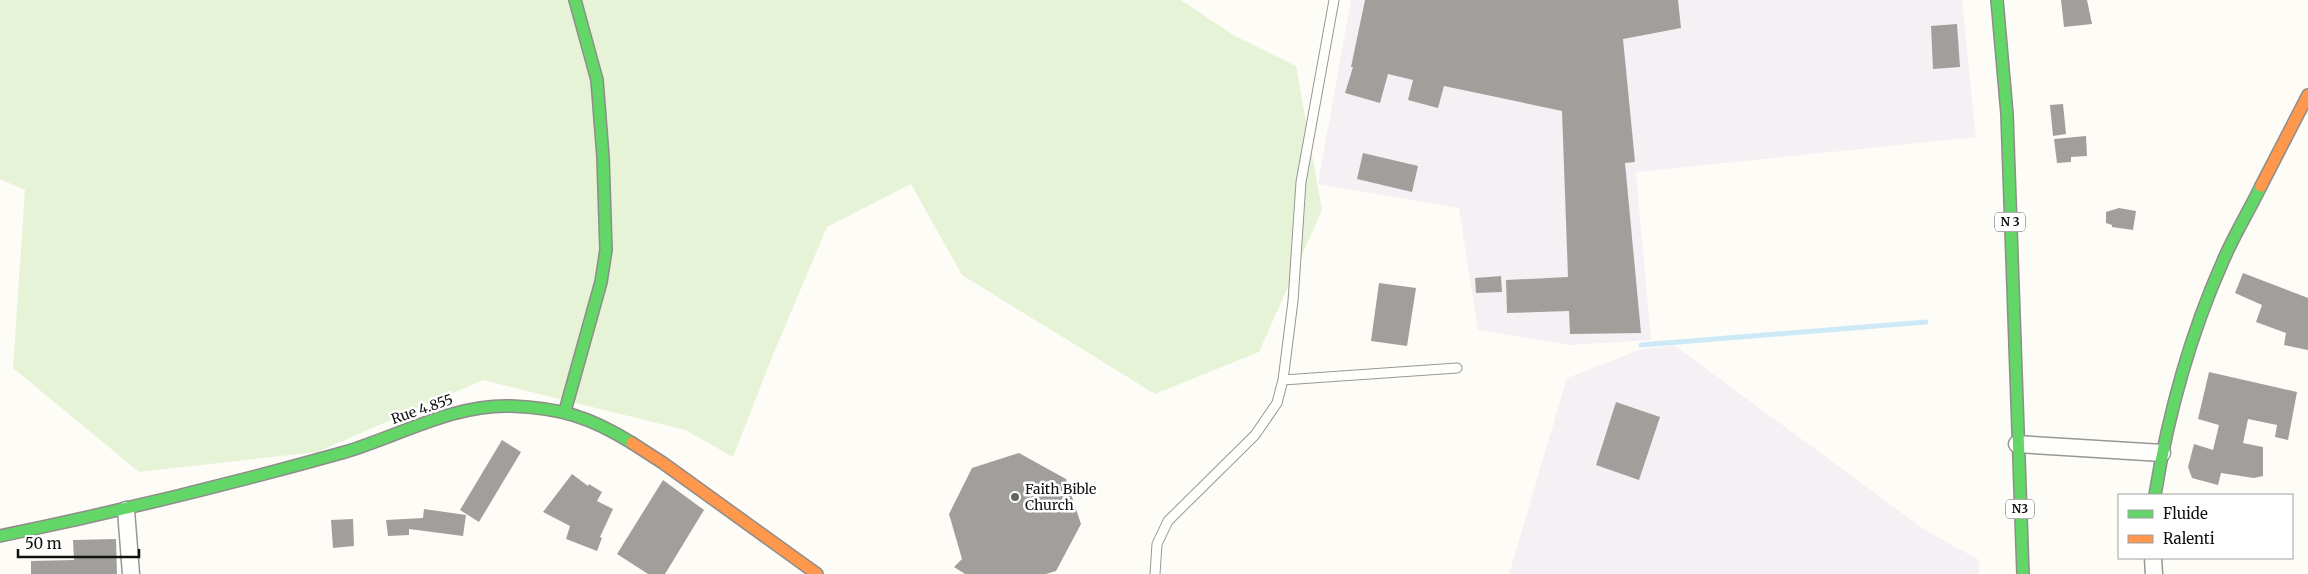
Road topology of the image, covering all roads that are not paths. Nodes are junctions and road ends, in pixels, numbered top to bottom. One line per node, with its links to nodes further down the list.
1 (575, 0): 7 (main road)
2 (1334, 0): 6 (lane)
3 (1997, 0): 8 (main road, N 3)
4 (2308, 95): 9 (main road)
5 (1457, 368): 6 (lane)
6 (1284, 380): 16 (lane)
7 (565, 411): 11 (main road, Rue 4.855); 15 (main road, Rue 4.855)
8 (2016, 444): 9 (street); 17 (main road, N3)
9 (2162, 453): 10 (main road)
10 (2155, 494)
11 (126, 510): 12 (main road, Rue 4.855); 14 (street)
12 (0, 536)
13 (2153, 559): 18 (street)
14 (131, 574)
15 (817, 574)
16 (1155, 574)
17 (2023, 574)
18 (2154, 574)

